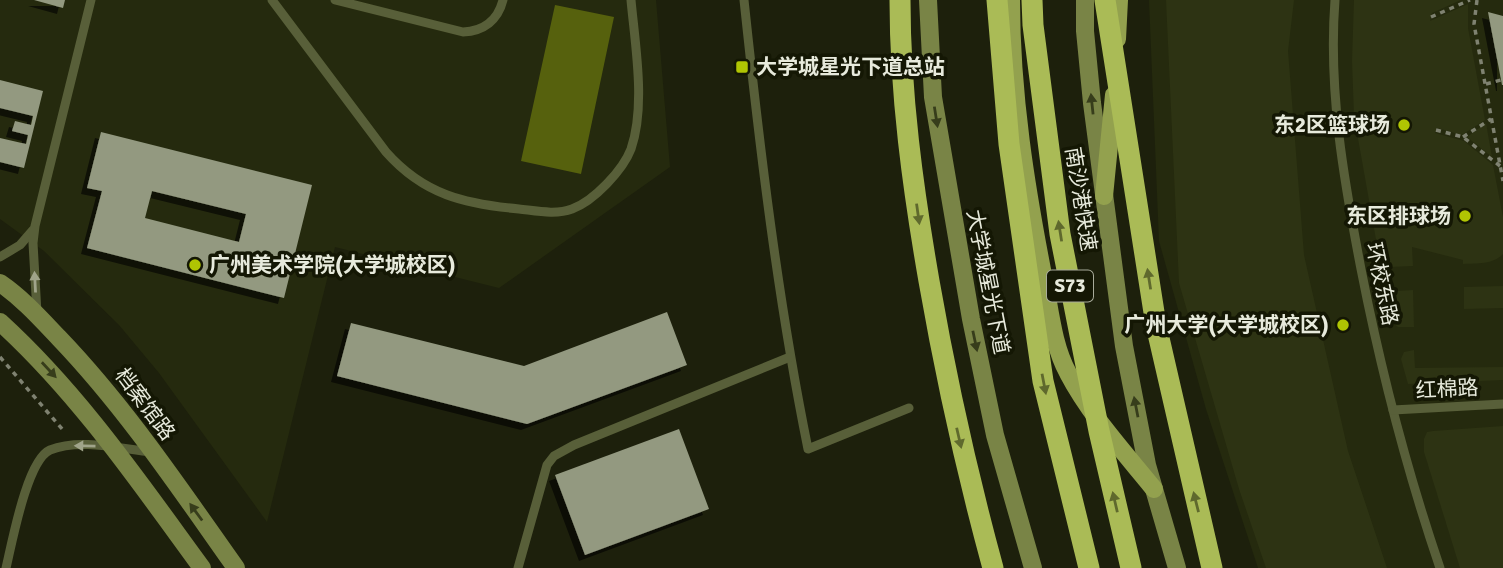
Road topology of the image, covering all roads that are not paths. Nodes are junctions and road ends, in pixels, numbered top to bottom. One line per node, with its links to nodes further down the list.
1 (91, 0): 17 (lane)
2 (272, 0): 5 (lane)
3 (335, 0): 4 (lane)
4 (503, 0)
5 (631, 0)
6 (744, 0): 22 (lane)
7 (900, 0): 33 (highway, one-way to 33)
8 (928, 0): 34 (main road, 大学城星光下道, one-way to 34)
9 (997, 0): 35 (highway, S73, one-way to 35)
10 (1011, 0): 28 (main road)
11 (1032, 0): 36 (highway, 南沙港快速 / S73, one-way to 11, bridge)
12 (1085, 0): 16 (main road, one-way to 12)
13 (1105, 0): 38 (highway, one-way to 13, bridge)
14 (1119, 0): 16 (main road)
15 (1335, 0): 25 (lane, 环校东路)
16 (1104, 196): 28 (main road, one-way to 16)
17 (35, 226): 18 (lane); 20 (lane, one-way to 17)
18 (0, 257)
19 (0, 283): 20 (main road, 档案馆路)
20 (42, 320): 27 (main road, 档案馆路)
21 (0, 323): 26 (main road, one-way to 26)
22 (790, 357): 24 (lane); 32 (lane)
23 (1503, 404): 25 (lane, 红棉路)
24 (909, 408)
25 (1393, 410): 39 (lane, 环校东路)
26 (115, 449): 27 (lane); 29 (lane, one-way to 29); 30 (main road)
27 (153, 452): 31 (main road, 档案馆路, one-way to 27)
28 (1154, 489): 37 (main road)
29 (6, 568)
30 (202, 568)
31 (236, 568)
32 (518, 568)
33 (992, 568)
34 (1033, 568)
35 (1089, 568)
36 (1131, 568)
37 (1177, 568)
38 (1212, 568)
39 (1440, 568)

